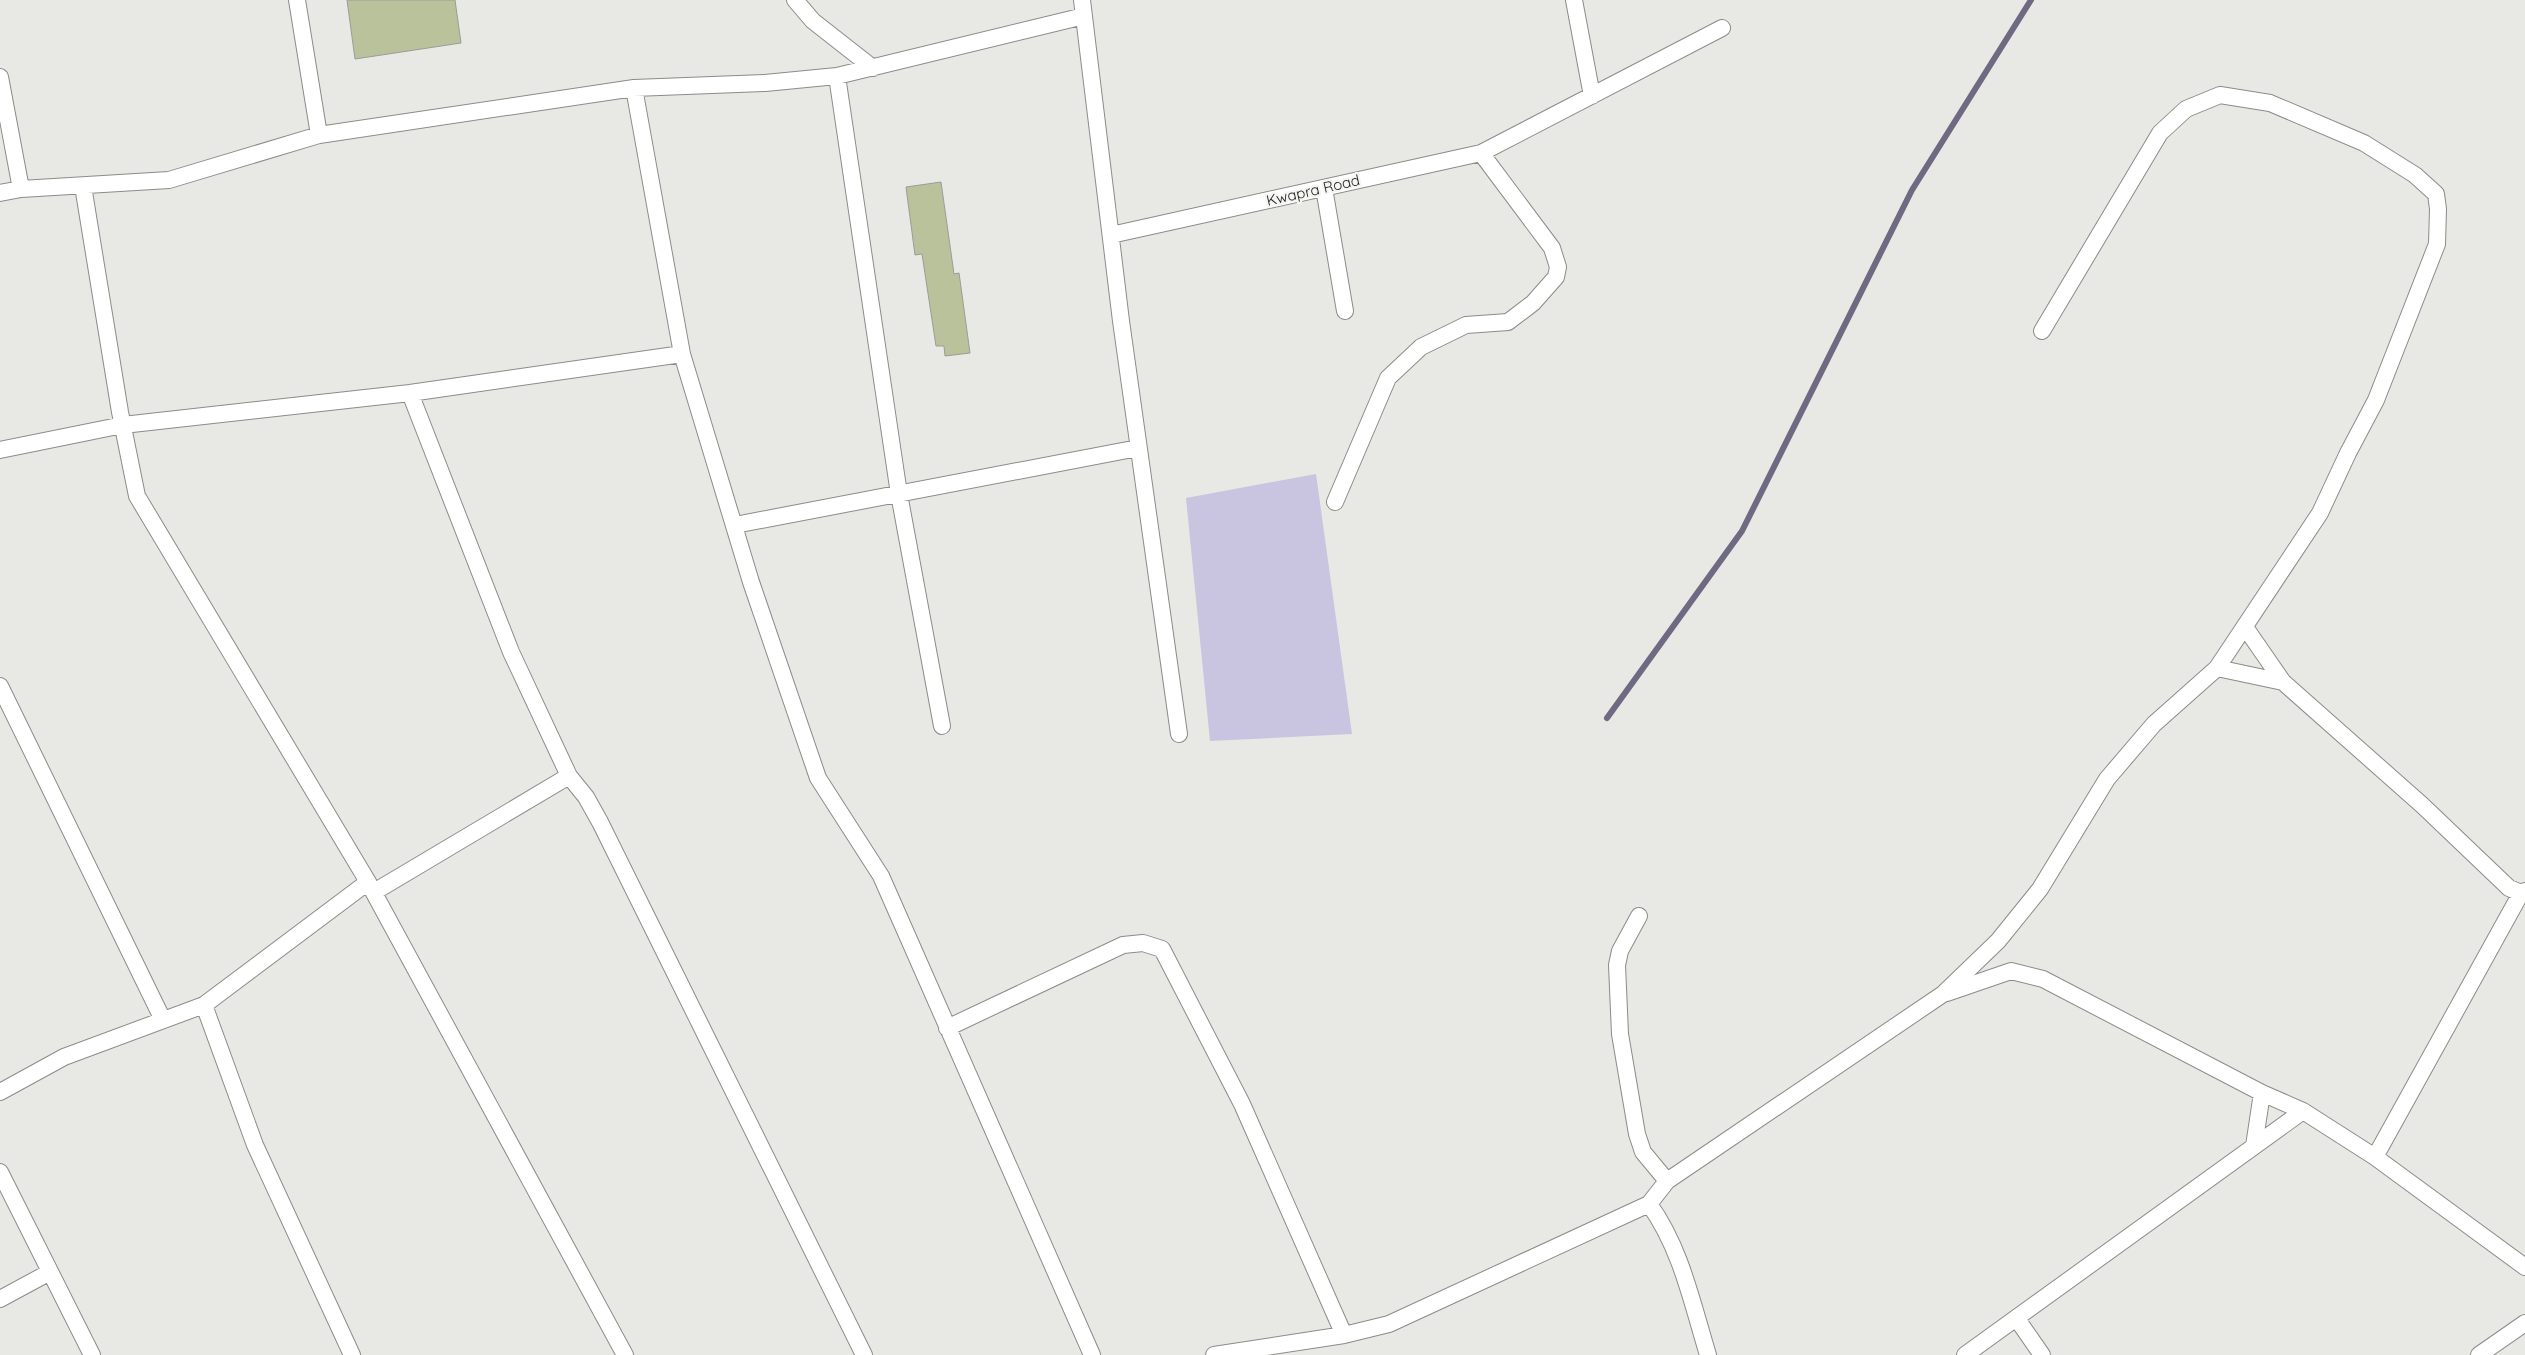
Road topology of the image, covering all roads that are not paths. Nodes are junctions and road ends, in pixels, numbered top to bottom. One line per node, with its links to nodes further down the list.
1 (298, 0): 12 (street)
2 (795, 0): 7 (street)
3 (1082, 0): 5 (street)
4 (1574, 0): 11 (street)
5 (1084, 16): 7 (street); 18 (street)
6 (1722, 28): 11 (street, Kwapra Road)
7 (873, 68): 8 (street)
8 (837, 76): 10 (street); 26 (street)
9 (0, 77): 16 (street)
10 (634, 88): 12 (street); 21 (street)
11 (1592, 96): 13 (street, Kwapra Road)
12 (319, 136): 14 (street)
13 (1481, 153): 15 (street, Kwapra Road); 27 (street)
14 (83, 186): 16 (street); 23 (street)
15 (1324, 188): 18 (street, Kwapra Road); 19 (street)
16 (20, 190): 17 (street)
17 (0, 193)
18 (1111, 235): 24 (street)
19 (1345, 311)
20 (2042, 331): 29 (street)
21 (682, 354): 22 (street); 28 (street)
22 (410, 393): 23 (street); 35 (street)
23 (123, 424): 25 (street); 36 (street)
24 (1138, 448): 26 (street); 34 (street)
25 (0, 450)
26 (899, 494): 28 (street); 33 (street)
27 (1335, 502)
28 (735, 525): 42 (street)
29 (2245, 627): 30 (street); 31 (street)
30 (2217, 668): 31 (street); 39 (street)
31 (2283, 682): 37 (street)
32 (0, 686): 41 (street)
33 (942, 726)
34 (1179, 734)
35 (568, 776): 36 (street); 60 (street)
36 (371, 887): 40 (street); 59 (street)
37 (2523, 892): 47 (street)
38 (1638, 916): 49 (street)
39 (1943, 994): 44 (street); 49 (street)
40 (204, 1005): 41 (street); 58 (street)
41 (163, 1020): 43 (street)
42 (947, 1028): 56 (street); 61 (street)
43 (0, 1092)
44 (2262, 1093): 45 (street); 46 (street)
45 (2304, 1111): 46 (street); 47 (street)
46 (2254, 1146): 54 (street)
47 (2375, 1157): 51 (street)
48 (0, 1172): 52 (street)
49 (1667, 1181): 50 (street)
50 (1649, 1204): 56 (street); 63 (street)
51 (2525, 1267)
52 (50, 1272): 53 (street); 57 (street)
53 (0, 1299)
54 (2017, 1319): 64 (street); 65 (street)
55 (2525, 1322): 66 (street)
56 (1344, 1335): 62 (street)
57 (92, 1355)
58 (352, 1355)
59 (625, 1355)
60 (864, 1355)
61 (1092, 1355)
62 (1214, 1355)
63 (1708, 1355)
64 (1965, 1355)
65 (2042, 1355)
66 (2479, 1355)

